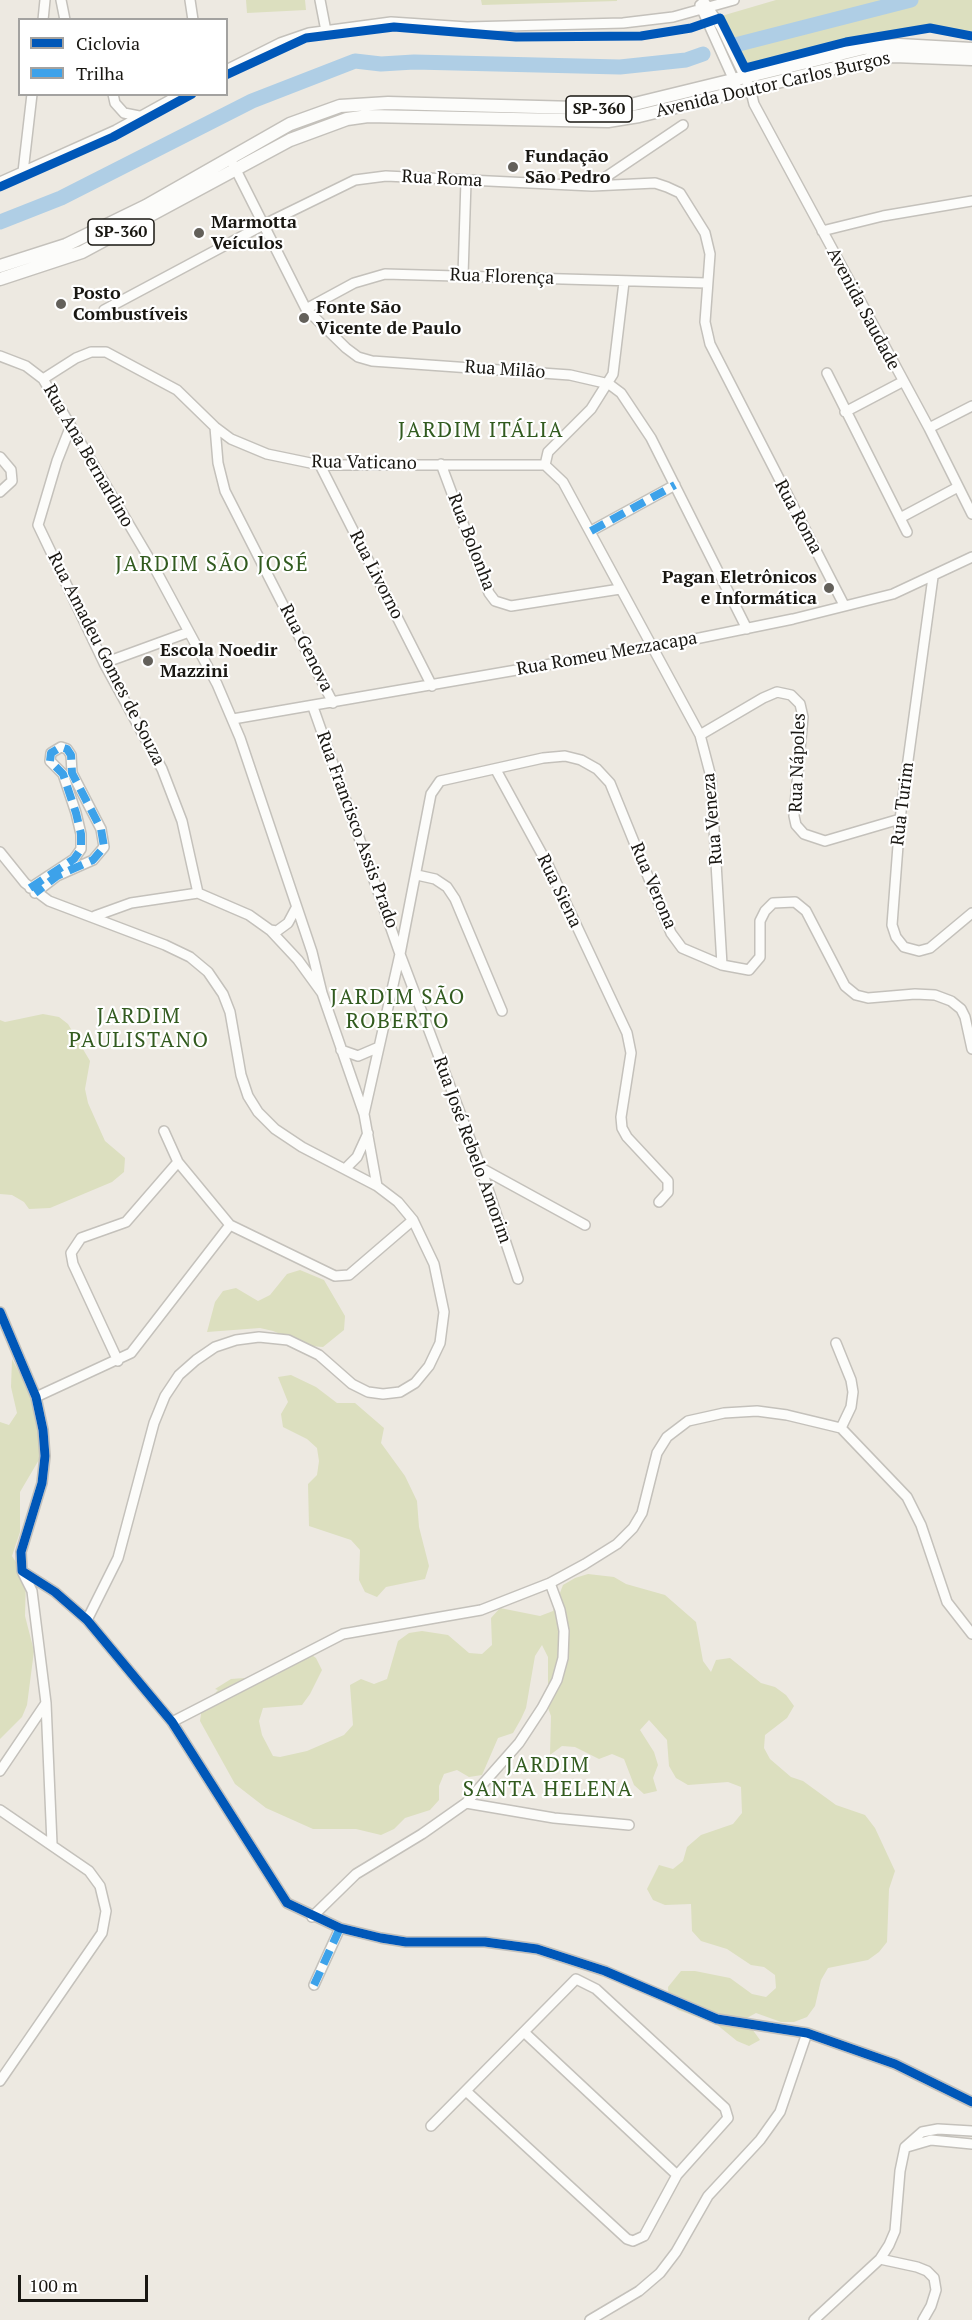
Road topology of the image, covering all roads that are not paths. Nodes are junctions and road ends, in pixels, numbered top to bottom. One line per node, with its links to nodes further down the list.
1 (45, 0): 7 (street)
2 (61, 0): 8 (street)
3 (190, 0): 9 (street)
4 (320, 0): 10 (street)
5 (734, 0): 6 (street)
6 (703, 4): 10 (street); 14 (street); 14 (street)
7 (43, 18)
8 (65, 18)
9 (193, 18)
10 (326, 31): 13 (street)
11 (972, 49): 14 (main road, Avenida Doutor Carlos Burgos / SP-360)
12 (972, 59): 15 (main road, Avenida Doutor Carlos Burgos / SP-360)
13 (228, 69)
14 (736, 73): 15 (street); 21 (main road, Avenida Doutor Carlos Burgos / SP-360)
15 (745, 90): 21 (main road, Avenida Doutor Carlos Burgos / SP-360); 28 (street, Avenida Saudade)
16 (32, 96): 22 (street)
17 (113, 96): 19 (street)
18 (177, 96): 19 (street)
19 (139, 116): 22 (street)
20 (683, 125): 25 (street)
21 (233, 163): 27 (street, Rua Milão); 29 (main road, Avenida Doutor Carlos Burgos / SP-360); 31 (main road, Avenida Doutor Carlos Burgos / SP-360)
22 (23, 172): 24 (street)
23 (466, 181): 25 (street, Rua Roma); 27 (street, Rua Roma); 30 (street)
24 (0, 182)
25 (592, 186): 33 (street, Rua Roma)
26 (972, 201): 28 (street)
27 (265, 224): 34 (street, Rua Milão); 35 (street, Rua Roma)
28 (822, 231): 39 (street, Avenida Saudade)
29 (0, 266)
30 (463, 275): 32 (street, Rua Florença); 34 (street, Rua Florença)
31 (0, 279)
32 (624, 282): 33 (street, Rua Florença); 40 (street)
33 (706, 283): 60 (street, Rua Roma)
34 (306, 309): 40 (street, Rua Milão)
35 (104, 310)
36 (0, 356): 38 (street, Rua Ana Bernardino)
37 (826, 373): 42 (street)
38 (43, 379): 43 (street, Rua Vaticano); 44 (street, Rua Ana Bernardino)
39 (902, 382): 42 (street); 45 (street, Avenida Saudade)
40 (609, 384): 49 (street); 50 (street)
41 (972, 406): 45 (street)
42 (845, 412): 54 (street)
43 (214, 427): 48 (street, Rua Vaticano); 66 (street, Rua Genova)
44 (70, 428): 62 (street, Rua Ana Bernardino); 64 (street, Rua Amadeu Gomes de Souza)
45 (929, 428): 51 (street, Avenida Saudade)
46 (0, 457): 52 (street)
47 (441, 464): 48 (street, Rua Vaticano); 49 (street, Rua Vaticano); 59 (street, Rua Bolonha)
48 (320, 465): 65 (street, Rua Livorno)
49 (545, 465): 55 (street, Rua Veneza)
50 (675, 485): 55 (street); 61 (street)
51 (958, 488): 53 (street, Avenida Saudade); 54 (street)
52 (0, 492)
53 (972, 514)
54 (900, 518): 56 (street)
55 (591, 531): 59 (street, Rua Veneza)
56 (907, 532)
57 (972, 557): 58 (street, Rua Romeu Mezzacapa)
58 (933, 577): 60 (street, Rua Romeu Mezzacapa); 71 (street, Rua Turim)
59 (620, 589): 63 (street, Rua Veneza)
60 (844, 605): 61 (street, Rua Romeu Mezzacapa)
61 (747, 628): 63 (street, Rua Romeu Mezzacapa)
62 (189, 632): 64 (street); 68 (street, Rua Ana Bernardino)
63 (651, 646): 65 (street, Rua Romeu Mezzacapa); 69 (street, Rua Veneza)
64 (104, 663): 77 (street, Rua Amadeu Gomes de Souza)
65 (432, 686): 66 (street, Rua Romeu Mezzacapa)
66 (333, 703): 67 (street, Rua Romeu Mezzacapa)
67 (313, 706): 68 (street, Rua Romeu Mezzacapa); 83 (street, Rua Francisco Assis Prado)
68 (233, 719): 78 (street, Rua Ana Bernardino)
69 (700, 735): 71 (street, Rua Nápoles); 85 (street, Rua Veneza)
70 (496, 770): 75 (street, Rua Verona); 85 (street, Rua Verona); 98 (street, Rua Siena)
71 (900, 819): 79 (street, Rua Turim)
72 (81, 849): 74 (street); 74 (street); 76 (street)
73 (0, 852): 76 (street)
74 (93, 860): 76 (street)
75 (417, 875): 83 (street); 87 (street)
76 (33, 890): 80 (street)
77 (198, 893): 80 (street); 81 (street)
78 (296, 908): 81 (street); 82 (street, Rua Ana Bernardino)
79 (972, 913)
80 (95, 916): 96 (street)
81 (270, 930): 84 (street)
82 (312, 952): 84 (street); 86 (street, Rua Ana Bernardino)
83 (400, 954): 88 (street); 95 (street, Rua José Rebelo Amorim)
84 (298, 960): 86 (street)
85 (722, 965): 89 (street, Rua Verona)
86 (322, 993): 90 (street)
87 (502, 1011)
88 (379, 1047): 90 (street); 91 (street)
89 (972, 1049)
90 (341, 1050): 91 (street)
91 (364, 1114): 93 (street)
92 (164, 1131): 94 (street)
93 (369, 1131): 96 (street); 97 (street)
94 (178, 1162): 100 (street); 105 (street)
95 (481, 1168): 101 (street); 102 (street, Rua José Rebelo Amorim)
96 (345, 1169): 97 (street)
97 (377, 1186): 99 (street)
98 (658, 1202)
99 (413, 1220): 100 (street); 110 (street)
100 (230, 1225): 105 (street)
101 (585, 1225)
102 (518, 1279)
103 (0, 1312): 106 (street)
104 (836, 1343): 107 (street)
105 (118, 1361): 106 (street)
106 (36, 1397): 108 (street)
107 (841, 1428): 109 (street); 111 (street)
108 (22, 1571): 110 (street); 112 (street)
109 (550, 1583): 113 (street); 115 (street)
110 (87, 1620): 113 (street)
111 (972, 1634)
112 (46, 1703): 114 (street); 118 (street)
113 (172, 1722): 119 (street)
114 (0, 1771)
115 (466, 1803): 117 (street); 119 (street)
116 (0, 1810): 118 (street)
117 (629, 1826)
118 (52, 1844): 128 (street)
119 (312, 1917): 120 (street)
120 (340, 1928): 121 (street); 124 (street)
121 (580, 1962): 122 (street); 123 (street)
122 (605, 1971): 125 (street); 127 (street)
123 (576, 1979): 125 (street); 126 (street)
124 (314, 1985)
125 (596, 1989): 135 (street)
126 (525, 2033): 129 (street); 135 (street)
127 (807, 2033): 130 (street); 137 (street)
128 (0, 2081)
129 (466, 2091): 131 (street); 135 (street)
130 (972, 2102)
131 (431, 2126)
132 (972, 2131): 134 (street)
133 (972, 2144): 134 (street)
134 (905, 2147): 136 (street)
135 (677, 2175)
136 (880, 2259): 138 (street); 139 (street)
137 (590, 2320)
138 (814, 2320)
139 (923, 2320)

